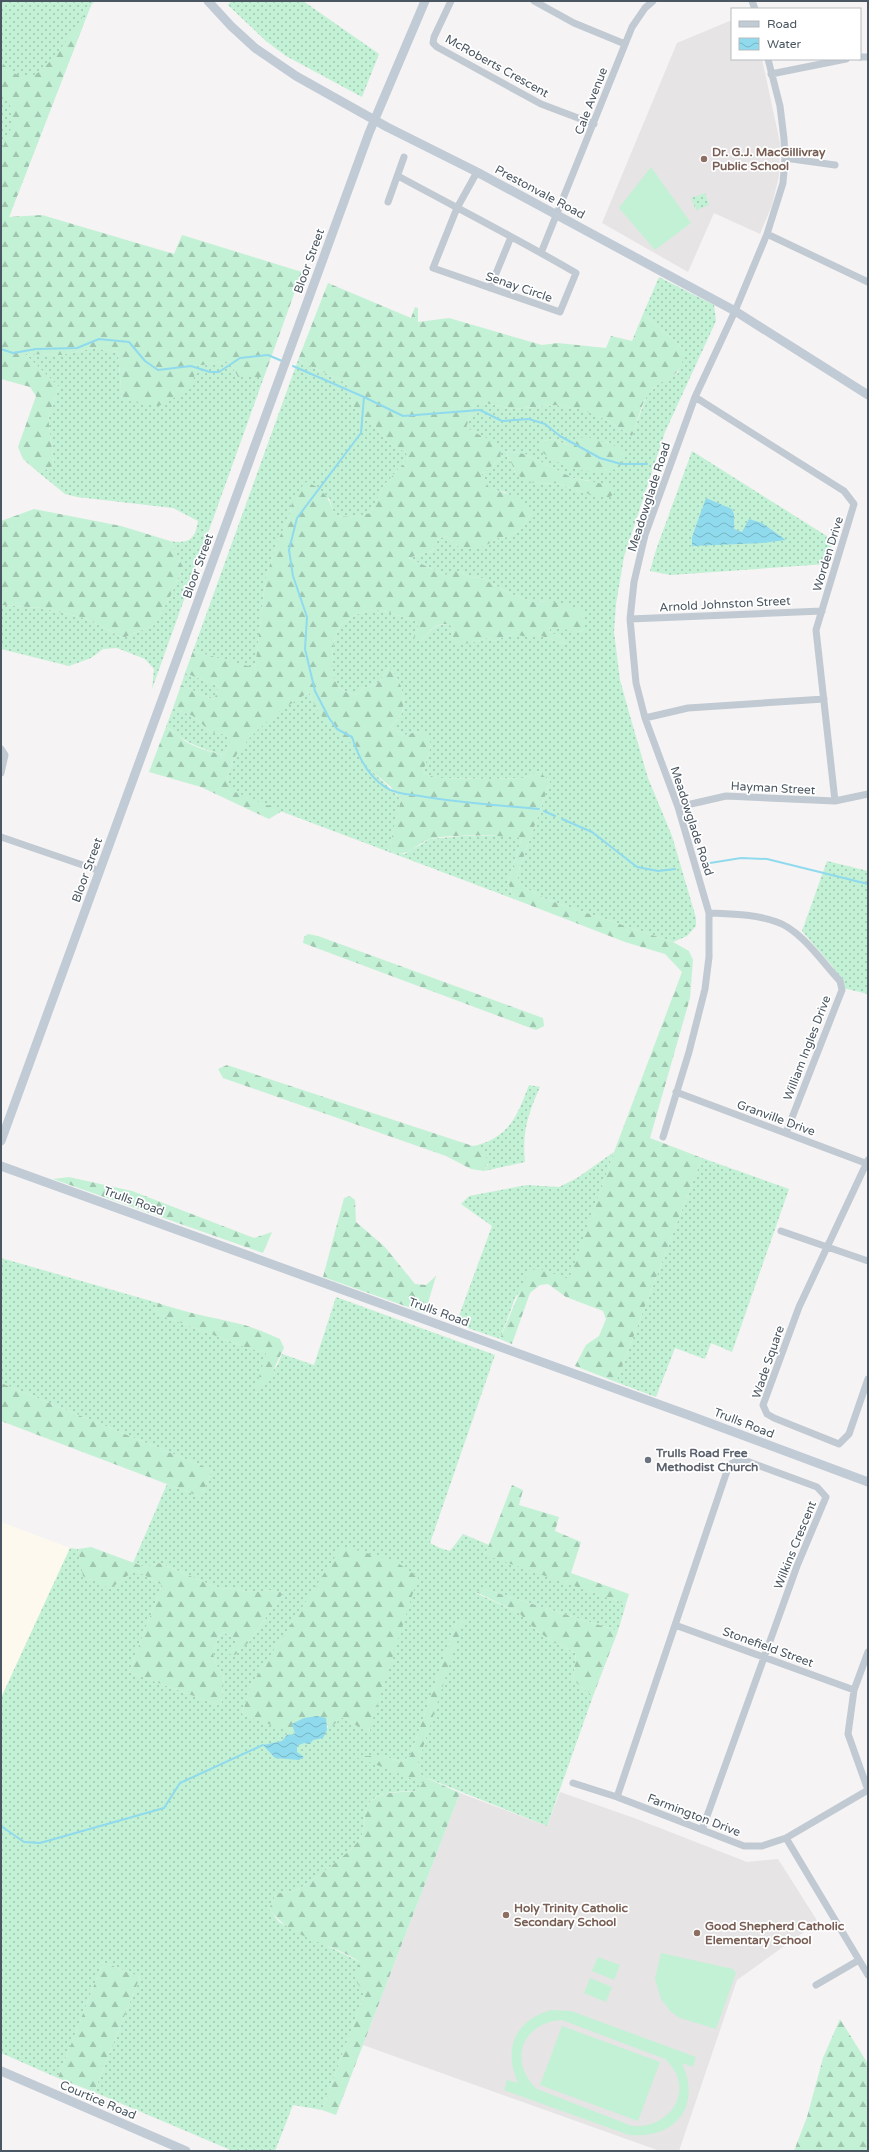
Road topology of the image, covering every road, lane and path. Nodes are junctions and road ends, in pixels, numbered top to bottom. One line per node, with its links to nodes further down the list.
1 (208, 1): 10 (street, Prestonvale Road)
2 (425, 1): 10 (street, Bloor Street)
3 (451, 1): 11 (street, McRoberts Crescent)
4 (534, 1): 6 (street)
5 (653, 1): 6 (street, Cale Avenue)
6 (626, 44): 11 (street, Cale Avenue)
7 (768, 60): 9 (street, Meadowglade Road)
8 (841, 60): 9 (street)
9 (771, 74): 13 (street, Meadowglade Road)
10 (374, 120): 15 (street, Prestonvale Road); 38 (street, Bloor Street)
11 (594, 124): 19 (street, Cale Avenue)
12 (404, 157): 16 (street)
13 (785, 158): 14 (street); 20 (street, Meadowglade Road)
14 (835, 165)
15 (477, 172): 18 (street, Senay Circle); 19 (street, Prestonvale Road)
16 (398, 176): 17 (street); 18 (street)
17 (388, 202)
18 (457, 208): 21 (street, Senay Circle); 24 (street, Senay Circle)
19 (558, 215): 22 (street, Cale Avenue); 25 (street, Prestonvale Road)
20 (767, 234): 23 (street); 25 (street, Meadowglade Road)
21 (511, 237): 22 (street, Senay Circle); 24 (street)
22 (541, 253): 24 (street, Senay Circle)
23 (868, 282)
24 (490, 288)
25 (735, 311): 26 (street, Prestonvale Road); 27 (street, Meadowglade Road)
26 (868, 395)
27 (695, 397): 28 (street, Worden Drive); 29 (street, Meadowglade Road)
28 (822, 611): 29 (street, Arnold Johnston Street); 30 (street, Worden Drive)
29 (630, 619): 31 (street, Meadowglade Road)
30 (824, 699): 31 (street); 35 (street, Worden Drive)
31 (645, 718): 36 (street, Meadowglade Road)
32 (1, 749): 33 (street)
33 (1, 773)
34 (868, 794): 35 (street, Hayman Street)
35 (835, 801): 36 (street, Hayman Street)
36 (678, 807): 39 (street, Meadowglade Road)
37 (1, 837): 38 (street)
38 (100, 871): 43 (street, Bloor Street)
39 (709, 913): 40 (street, Meadowglade Road); 41 (street, William Ingles Drive)
40 (676, 1092): 41 (street, Granville Drive); 42 (street, Meadowglade Road)
41 (786, 1133): 44 (street, Granville Drive)
42 (663, 1137)
43 (1, 1141)
44 (868, 1162): 47 (street, Wade Square)
45 (1, 1166): 50 (street, Trulls Road)
46 (781, 1231): 47 (street)
47 (829, 1246): 48 (street); 49 (street, Wade Square)
48 (868, 1261)
49 (868, 1379)
50 (868, 1482)
51 (675, 1625): 53 (street, Stonefield Street); 53 (street, Wilkins Crescent); 57 (street, Wilkins Crescent)
52 (868, 1652): 54 (street)
53 (764, 1658): 54 (street, Stonefield Street); 58 (street, Wilkins Crescent)
54 (854, 1690): 56 (street)
55 (573, 1783): 57 (street, Farmington Drive)
56 (868, 1790): 59 (street, Farmington Drive)
57 (617, 1797): 58 (street, Farmington Drive)
58 (702, 1830): 59 (street, Farmington Drive)
59 (786, 1838): 60 (street)
60 (859, 1960): 61 (street); 62 (street)
61 (868, 1975)
62 (816, 1985)
63 (1, 2071): 64 (street, Courtice Road)
64 (186, 2151)

